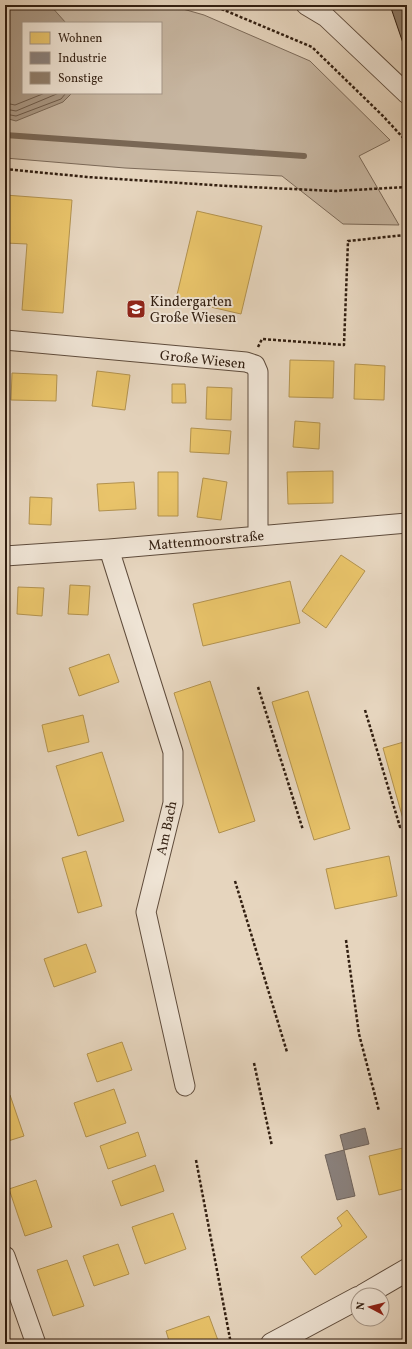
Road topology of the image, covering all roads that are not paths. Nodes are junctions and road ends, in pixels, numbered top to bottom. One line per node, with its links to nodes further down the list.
1 (306, 5): 2 (street)
2 (407, 94)
3 (5, 340): 5 (street, Große Wiesen)
4 (407, 523): 5 (street, Mattenmoorstraße)
5 (258, 535): 6 (street, Mattenmoorstraße)
6 (109, 549): 7 (street, Mattenmoorstraße); 8 (street, Am Bach)
7 (5, 556)
8 (185, 1086)
9 (5, 1256): 13 (street)
10 (407, 1270): 11 (street)
11 (378, 1287)
12 (350, 1302): 14 (street)
13 (36, 1344)
14 (272, 1344)

